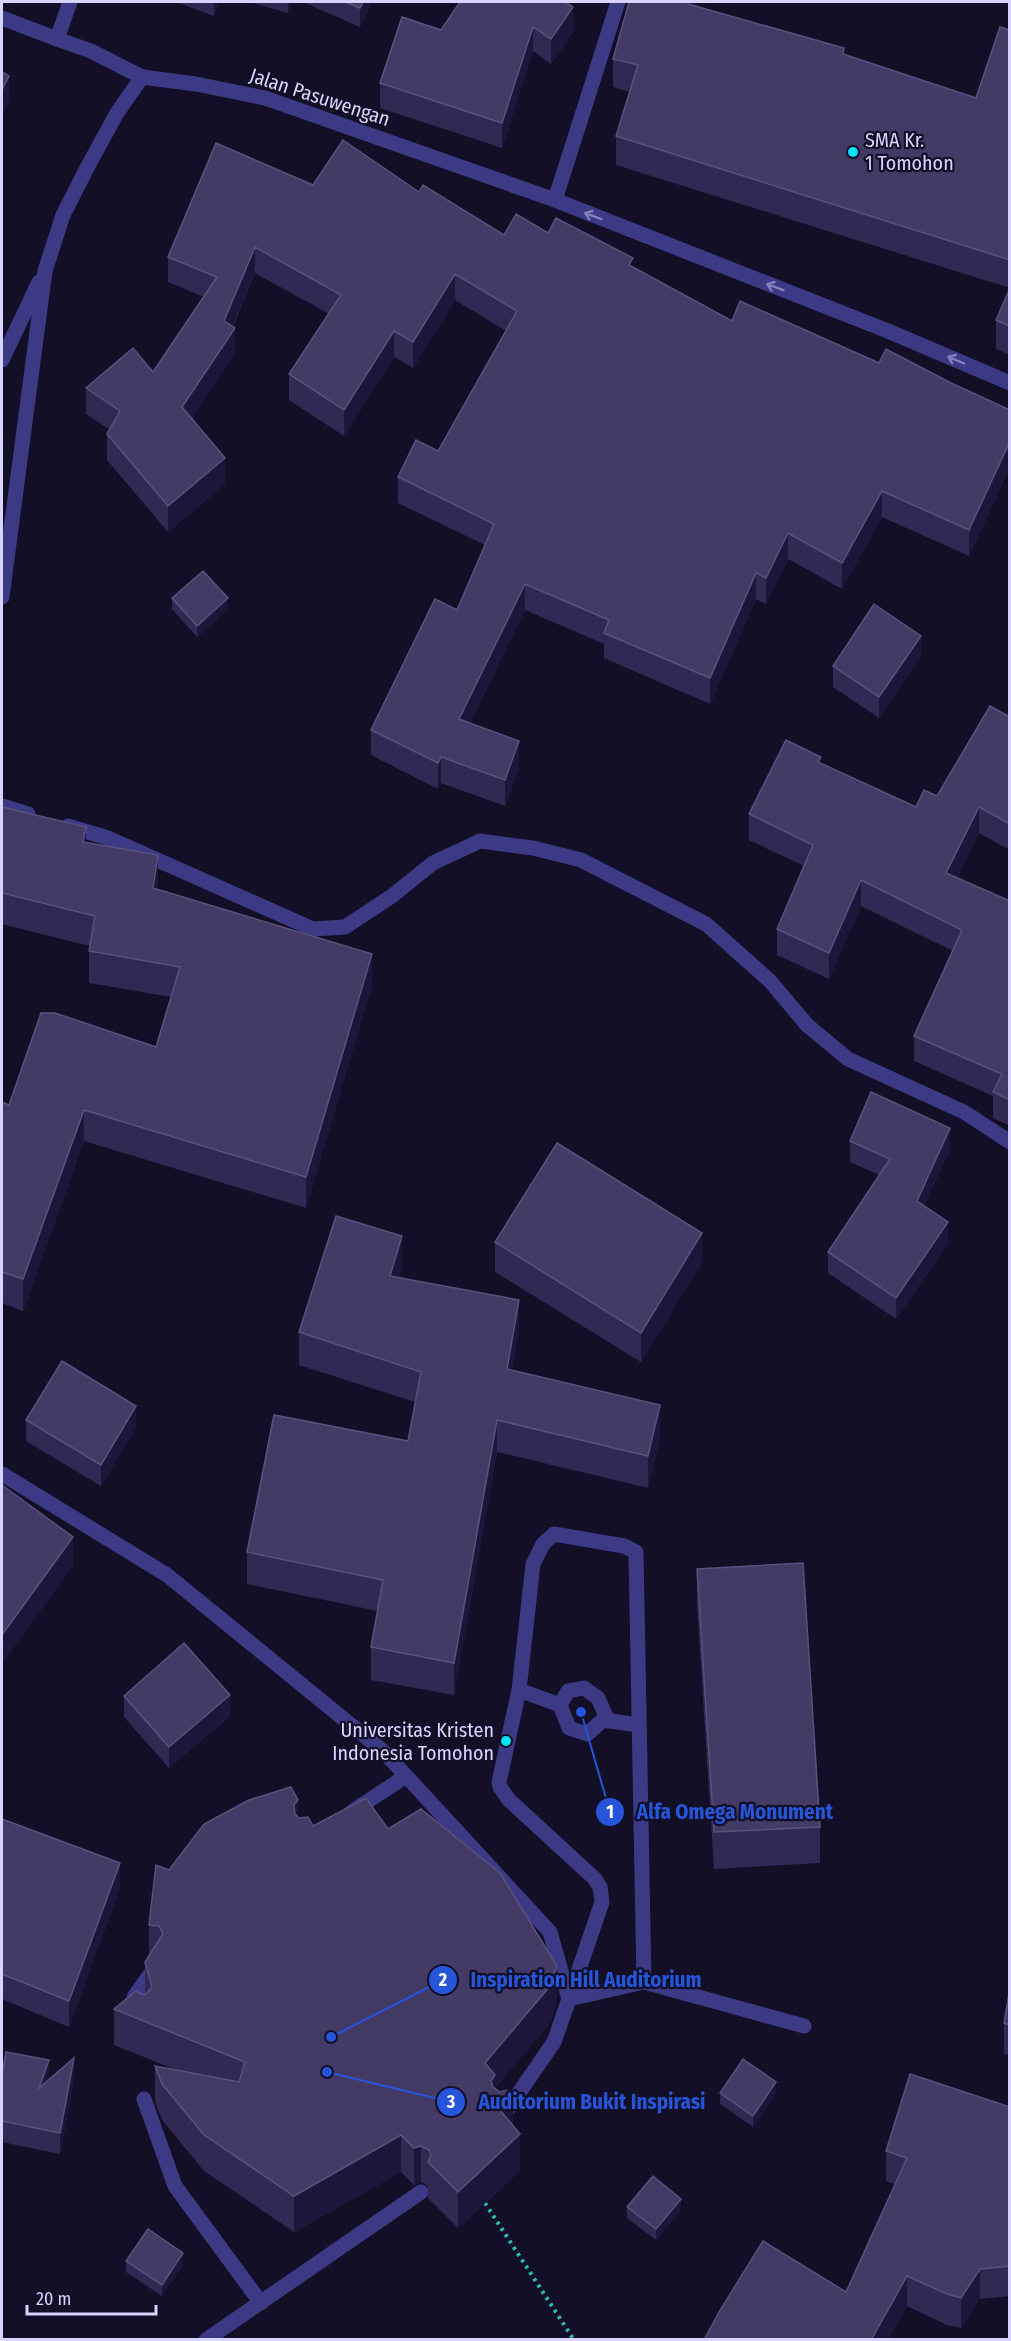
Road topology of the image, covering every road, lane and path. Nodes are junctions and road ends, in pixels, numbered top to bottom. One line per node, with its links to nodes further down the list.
1 (70, 2): 4 (street)
2 (618, 2): 6 (street)
3 (2, 18): 4 (street)
4 (57, 39): 5 (street)
5 (142, 77): 6 (street, Jalan Pasuwengan); 7 (street)
6 (555, 200): 9 (street, Jalan Pasuwengan, one-way to 6)
7 (45, 271): 8 (street); 10 (street)
8 (2, 360)
9 (1010, 383)
10 (2, 597)
11 (2, 806): 12 (street)
12 (1010, 1142)
13 (2, 1474): 18 (street)
14 (519, 1690): 15 (street); 17 (street); 22 (street)
15 (560, 1705): 16 (street); 16 (street)
16 (608, 1721): 17 (street)
17 (639, 1725): 21 (street)
18 (406, 1776): 19 (street); 22 (street)
19 (340, 1820)
20 (153, 1970): 23 (street)
21 (644, 1982): 22 (street); 24 (street)
22 (569, 1999): 26 (street)
23 (143, 2021)
24 (804, 2026)
25 (144, 2099): 29 (street)
26 (501, 2119)
27 (421, 2192): 29 (street)
28 (484, 2203): 31 (path)
29 (261, 2303): 30 (street)
30 (206, 2340)
31 (574, 2340)

